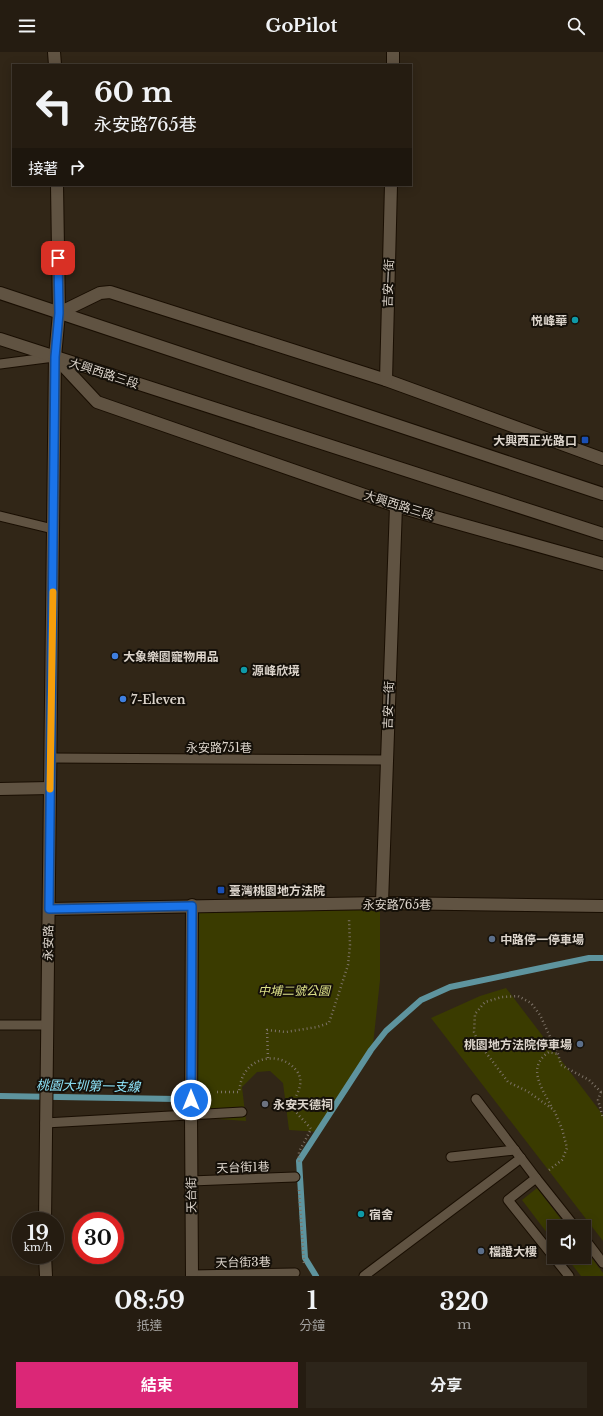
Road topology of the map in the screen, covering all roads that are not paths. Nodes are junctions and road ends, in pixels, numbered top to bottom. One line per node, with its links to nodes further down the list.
1 (54, 52): 3 (street)
2 (393, 52): 4 (street)
3 (55, 64)
4 (393, 64)
5 (57, 186): 8 (street, 永安路)
6 (391, 186): 12 (street, 吉安一街)
7 (0, 294): 8 (street)
8 (59, 313): 10 (street, 永安路); 12 (street); 14 (street)
9 (0, 339): 10 (street)
10 (55, 357): 11 (lane); 15 (street, 大興西路三段); 17 (street, 永安路); 18 (street, 大興西路三段)
11 (0, 364)
12 (386, 380): 13 (street)
13 (603, 459)
14 (603, 494)
15 (396, 506): 19 (street, 大興西路三段); 21 (street, 吉安一街)
16 (0, 516): 17 (lane)
17 (53, 529): 20 (street, 永安路)
18 (603, 534)
19 (603, 564)
20 (51, 758): 21 (lane, 永安路751巷); 22 (street, 永安路)
21 (386, 760): 24 (street, 吉安一街)
22 (50, 788): 23 (street); 27 (street, 永安路)
23 (0, 789)
24 (382, 903): 25 (street, 永安路765巷); 26 (street, 永安路765巷)
25 (192, 906): 27 (street, 永安路765巷); 32 (street)
26 (603, 906)
27 (49, 909): 29 (street, 永安路)
28 (0, 1025): 29 (lane)
29 (46, 1025): 33 (street, 永安路)
30 (476, 1099): 34 (lane)
31 (242, 1112): 32 (lane)
32 (191, 1114): 33 (lane); 39 (street, 天台街)
33 (45, 1123): 40 (street, 永安路)
34 (515, 1150): 35 (lane); 36 (lane)
35 (451, 1157)
36 (521, 1158): 38 (lane); 48 (lane)
37 (295, 1177): 39 (lane, 天台街1巷)
38 (536, 1178): 41 (lane); 49 (lane)
39 (191, 1182): 47 (street, 天台街)
40 (45, 1212)
41 (569, 1220)
42 (591, 1247): 43 (lane)
43 (603, 1262)
44 (45, 1264): 46 (street)
45 (295, 1273): 47 (lane, 天台街3巷)
46 (46, 1276)
47 (192, 1276)
48 (364, 1276)
49 (569, 1276)

